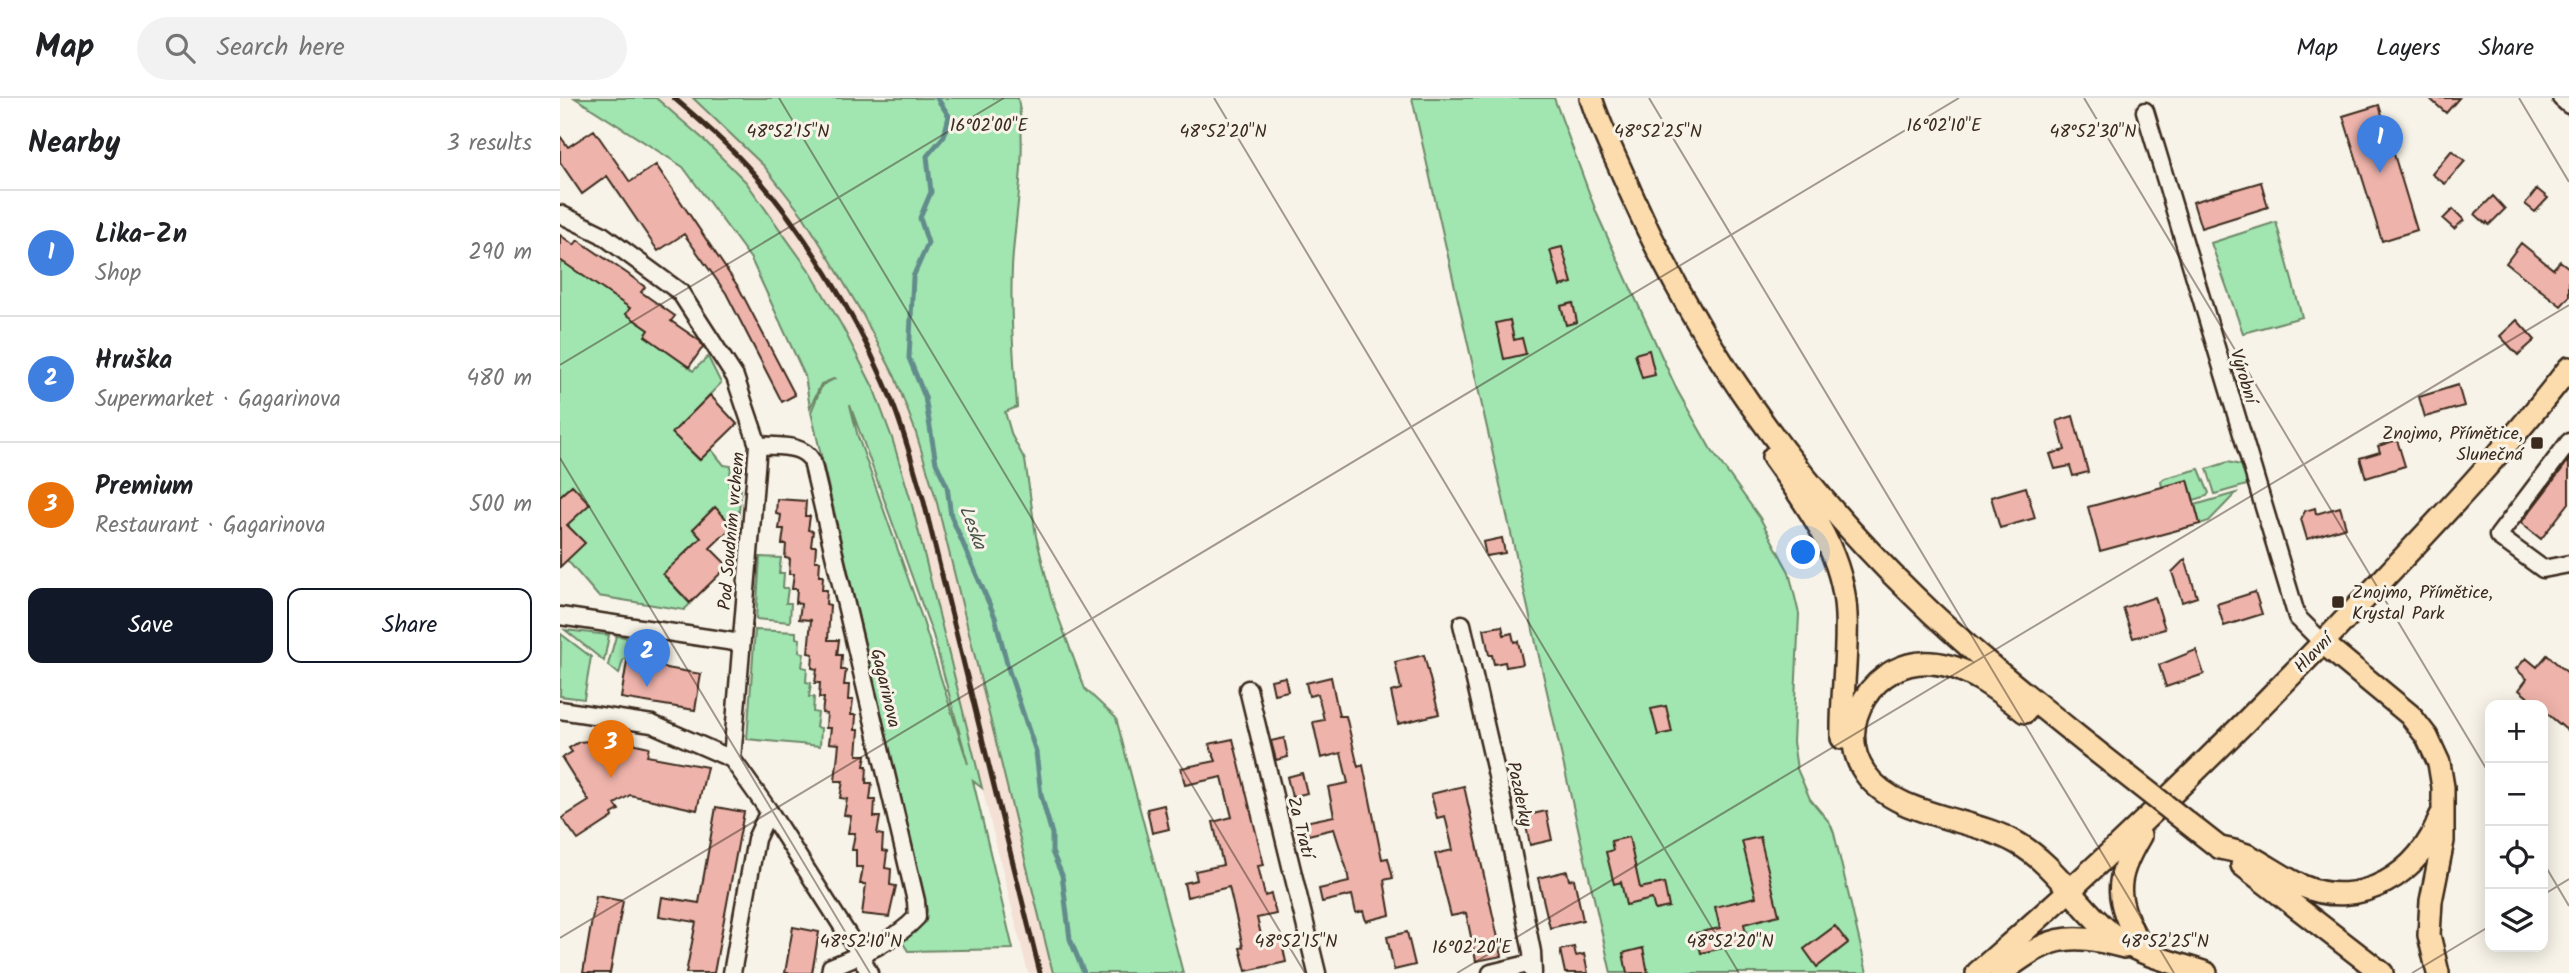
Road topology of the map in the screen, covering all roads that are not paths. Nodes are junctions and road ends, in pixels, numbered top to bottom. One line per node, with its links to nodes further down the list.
1 (1591, 98): 6 (main road)
2 (2561, 98): 3 (street)
3 (2569, 105)
4 (2145, 111): 14 (street, Výrobní)
5 (560, 214): 9 (street, Pod Soudním vrchem)
6 (1704, 333): 17 (main road); 22 (main road)
7 (2569, 368): 14 (main road, Hlavní)
8 (2569, 442): 10 (street)
9 (758, 445): 13 (street, Pod Soudním vrchem); 26 (street, Gagarinova)
10 (2569, 564)
11 (560, 616): 13 (street)
12 (1462, 624): 27 (street, Pazderky)
13 (741, 643): 18 (street, Pod Soudním vrchem)
14 (2323, 643): 20 (main road); 21 (main road, Hlavní)
15 (1248, 689): 31 (street, Za Tratí)
16 (560, 710): 18 (street)
17 (2090, 746): 22 (main road); 23 (main road, bridge)
18 (732, 759): 19 (street)
19 (769, 811): 26 (street); 28 (street)
20 (2442, 812): 23 (main road); 37 (main road)
21 (2152, 816): 24 (main road, Hlavní); 25 (main road)
22 (1943, 818): 24 (main road)
23 (2218, 847): 36 (main road)
24 (2070, 892): 25 (main road); 33 (main road, Hlavní)
25 (2141, 951): 34 (main road); 35 (main road)
26 (860, 954): 29 (street, Gagarinova); 30 (street)
27 (1532, 968): 32 (street)
28 (732, 973)
29 (830, 973)
30 (869, 973)
31 (1317, 973)
32 (1491, 973)
33 (1978, 973)
34 (2001, 973)
35 (2206, 973)
36 (2382, 973)
37 (2438, 973)

